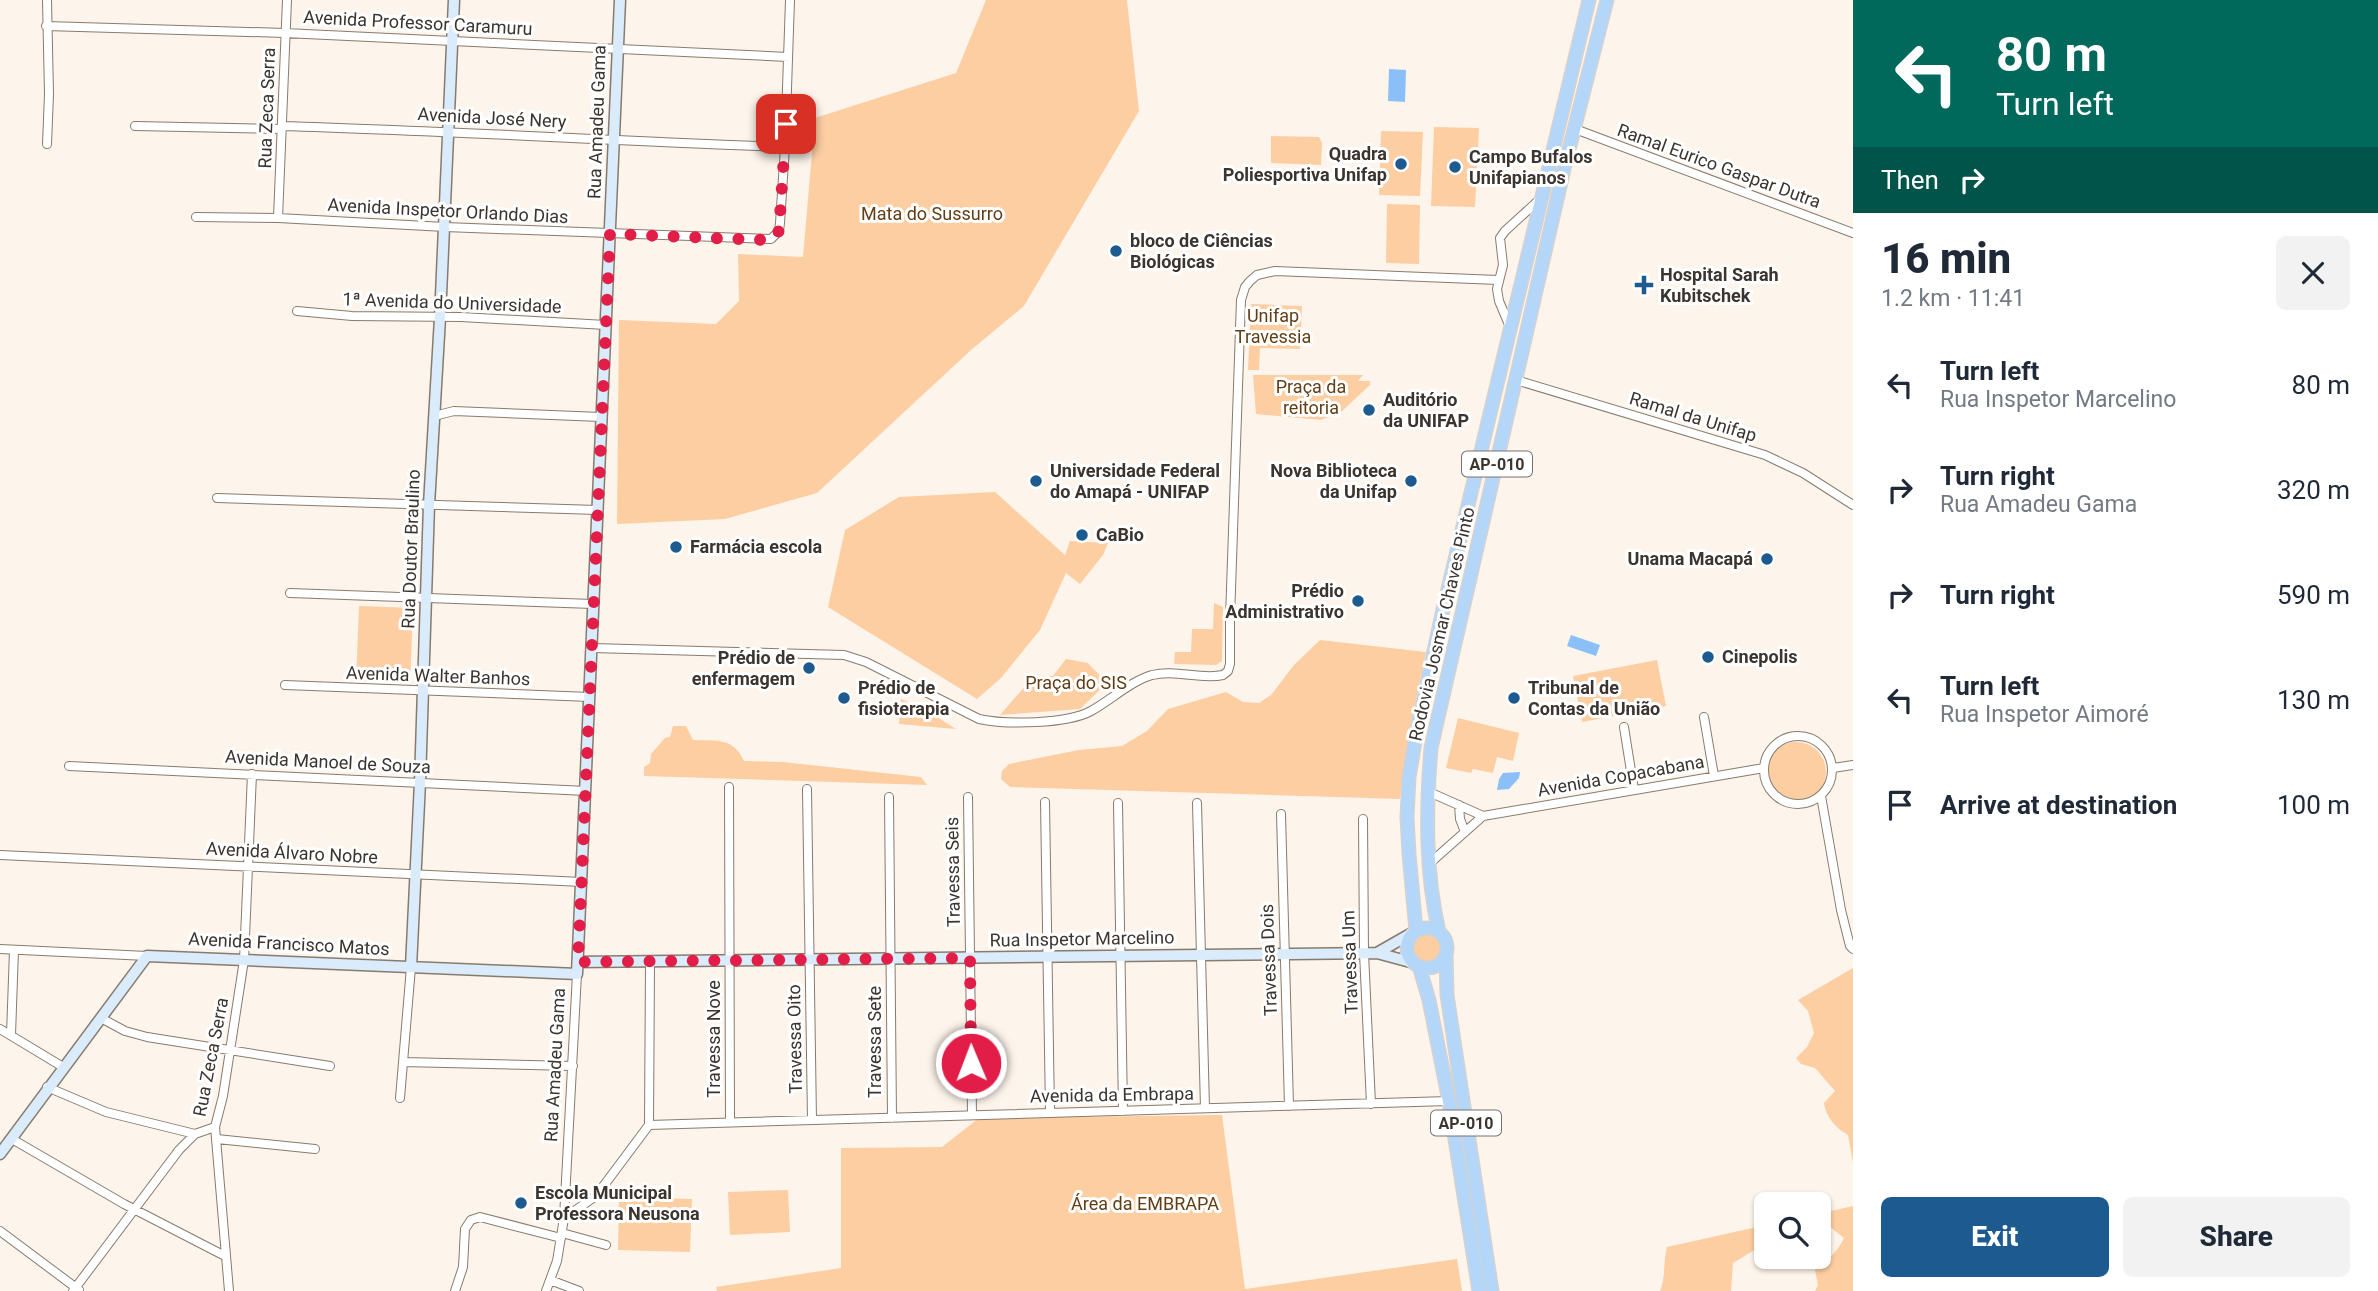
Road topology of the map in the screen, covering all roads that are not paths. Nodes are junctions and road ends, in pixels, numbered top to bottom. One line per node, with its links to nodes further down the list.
1 (47, 0): 8 (street)
2 (287, 0): 9 (street, Rua Zeca Serra)
3 (454, 0): 10 (street, Rua Doutor Braulino)
4 (620, 0): 11 (street, Rua Amadeu Gama)
5 (790, 0): 12 (street)
6 (1589, 0): 20 (main road, Rodovia Josmar Chaves Pinto / AP-010)
7 (1606, 0): 15 (main road, Rodovia Josmar Chaves Pinto / AP-010)
8 (46, 26): 9 (street, Avenida Professor Caramuru); 18 (street)
9 (285, 33): 10 (street, Avenida Professor Caramuru); 14 (street, Rua Zeca Serra)
10 (452, 40): 11 (street, Avenida Professor Caramuru); 16 (street, Rua Doutor Braulino)
11 (618, 48): 12 (street, Avenida Professor Caramuru); 17 (street, Rua Amadeu Gama)
12 (788, 57): 19 (street)
13 (135, 126): 14 (street, Avenida José Nery)
14 (282, 127): 16 (street, Avenida José Nery); 22 (street, Rua Zeca Serra)
15 (1575, 129): 24 (street, Ramal Eurico Gaspar Dutra); 31 (main road, Rodovia Josmar Chaves Pinto / AP-010)
16 (448, 131): 17 (street, Avenida José Nery); 23 (street, Rua Doutor Braulino)
17 (614, 141): 19 (street, Avenida José Nery); 25 (street, Rua Amadeu Gama)
18 (47, 144)
19 (785, 147): 25 (street, Avenida Inspetor Orlando Dias)
20 (1543, 195): 26 (street); 30 (main road, Rodovia Josmar Chaves Pinto / AP-010)
21 (196, 217): 22 (street, Avenida Inspetor Orlando Dias)
22 (278, 218): 23 (street, Avenida Inspetor Orlando Dias)
23 (445, 227): 25 (street, Avenida Inspetor Orlando Dias); 28 (street, Rua Doutor Braulino)
24 (1853, 233)
25 (610, 234): 29 (street, Rua Amadeu Gama)
26 (1498, 280): 30 (street); 41 (street)
27 (297, 311): 28 (street, 1ª Avenida do Universidade)
28 (440, 318): 29 (street, 1ª Avenida do Universidade); 32 (street, Rua Doutor Braulino)
29 (606, 325): 33 (street, Rua Amadeu Gama)
30 (1511, 329): 75 (main road, Rodovia Josmar Chaves Pinto / AP-010)
31 (1516, 380): 36 (street, Ramal da Unifap); 58 (main road, Rodovia Josmar Chaves Pinto / AP-010)
32 (434, 416): 33 (street); 35 (street, Rua Doutor Braulino)
33 (601, 417): 37 (street, Rua Amadeu Gama)
34 (217, 498): 35 (street)
35 (429, 505): 37 (street); 39 (street, Rua Doutor Braulino)
36 (1853, 505)
37 (598, 510): 40 (street, Rua Amadeu Gama)
38 (290, 593): 39 (street)
39 (426, 598): 40 (street); 43 (street, Rua Doutor Braulino)
40 (593, 604): 41 (street, Rua Amadeu Gama)
41 (592, 648): 44 (street, Rua Amadeu Gama)
42 (285, 685): 43 (street, Avenida Walter Banhos)
43 (423, 692): 44 (street, Avenida Walter Banhos); 53 (street, Rua Doutor Braulino)
44 (590, 697): 57 (street, Rua Amadeu Gama)
45 (1704, 717): 52 (street)
46 (1624, 727): 56 (street)
47 (1853, 765): 50 (street)
48 (69, 766): 51 (street, Avenida Manoel de Souza)
49 (1764, 768): 50 (street); 52 (street, Avenida Copacabana); 59 (street)
50 (1833, 768): 59 (street)
51 (252, 774): 53 (street, Avenida Manoel de Souza); 72 (street, Rua Zeca Serra)
52 (1714, 776): 56 (street, Avenida Copacabana)
53 (420, 782): 57 (street, Avenida Manoel de Souza); 73 (street, Rua Doutor Braulino)
54 (729, 787): 92 (street, Travessa Nove)
55 (807, 789): 91 (street, Travessa Oito)
56 (1634, 790): 67 (street, Avenida Copacabana)
57 (586, 791): 74 (street, Rua Amadeu Gama)
58 (1427, 791): 65 (street); 71 (main road, Rodovia Josmar Chaves Pinto / AP-010)
59 (1821, 796): 77 (street)
60 (889, 797): 89 (street, Travessa Sete)
61 (968, 797): 88 (street, Travessa Seis)
62 (1045, 802): 87 (street)
63 (1118, 803): 86 (street)
64 (1197, 803): 84 (street)
65 (1459, 806): 67 (street); 69 (street)
66 (1281, 814): 82 (street, Travessa Dois)
67 (1483, 816): 69 (street)
68 (1363, 818): 80 (street, Travessa Um)
69 (1465, 832): 71 (street)
70 (0, 855): 72 (street, Avenida Álvaro Nobre)
71 (1430, 863): 76 (main road, Rodovia Josmar Chaves Pinto / AP-010)
72 (248, 867): 73 (street, Avenida Álvaro Nobre); 90 (street, Rua Zeca Serra)
73 (415, 874): 74 (street, Avenida Álvaro Nobre); 96 (street, Rua Doutor Braulino)
74 (582, 882): 93 (street, Rua Amadeu Gama)
75 (1414, 932): 76 (main road); 81 (street, Rua Inspetor Marcelino); 95 (main road, Rodovia Josmar Chaves Pinto / AP-010)
76 (1439, 932): 83 (main road, Rodovia Josmar Chaves Pinto / AP-010)
77 (1851, 948)
78 (0, 949): 79 (street, Avenida Francisco Matos)
79 (15, 950): 85 (street, Avenida Francisco Matos); 100 (street)
80 (1364, 953): 81 (street, Rua Inspetor Marcelino); 82 (street, Rua Inspetor Marcelino); 109 (street, Travessa Um)
81 (1377, 953): 95 (street, Rua Inspetor Marcelino)
82 (1285, 954): 84 (street, Rua Inspetor Marcelino); 110 (street, Travessa Dois)
83 (1446, 954): 95 (main road); 138 (main road, Rodovia Josmar Chaves Pinto / AP-010)
84 (1201, 955): 86 (street, Rua Inspetor Marcelino); 111 (street)
85 (147, 956): 90 (street, Avenida Francisco Matos); 98 (street)
86 (1121, 956): 87 (street, Rua Inspetor Marcelino); 112 (street)
87 (1047, 957): 88 (street, Rua Inspetor Marcelino); 113 (street)
88 (970, 958): 89 (street, Rua Inspetor Marcelino); 114 (street, Travessa Seis)
89 (890, 959): 91 (street, Rua Inspetor Marcelino); 115 (street, Travessa Sete)
90 (244, 960): 96 (street, Avenida Francisco Matos); 101 (street, Rua Zeca Serra)
91 (810, 960): 92 (street, Rua Inspetor Marcelino); 116 (street, Travessa Oito)
92 (729, 961): 94 (street, Rua Inspetor Marcelino); 117 (street, Travessa Nove)
93 (578, 962): 94 (street, Rua Inspetor Marcelino); 97 (street, Rua Amadeu Gama)
94 (650, 962): 118 (street)
95 (1417, 965): 108 (main road, Rodovia Josmar Chaves Pinto / AP-010)
96 (411, 967): 97 (street, Avenida Francisco Matos); 102 (street, Rua Doutor Braulino)
97 (577, 974): 104 (street, Rua Amadeu Gama)
98 (101, 1018): 101 (street); 105 (street)
99 (0, 1029): 100 (street)
100 (11, 1035): 105 (street)
101 (231, 1049): 103 (street); 119 (street, Rua Zeca Serra)
102 (403, 1062): 104 (street); 107 (street, Rua Doutor Braulino)
103 (330, 1066)
104 (573, 1066): 126 (street, Rua Amadeu Gama)
105 (63, 1067): 106 (street)
106 (47, 1087): 120 (street); 121 (street)
107 (400, 1098)
108 (1449, 1101): 109 (street, Avenida da Embrapa); 137 (main road, Rodovia Josmar Chaves Pinto / AP-010)
109 (1371, 1104): 110 (street, Avenida da Embrapa)
110 (1289, 1106): 111 (street, Avenida da Embrapa)
111 (1205, 1108): 112 (street, Avenida da Embrapa)
112 (1123, 1111): 113 (street, Avenida da Embrapa)
113 (1050, 1112): 114 (street, Avenida da Embrapa)
114 (972, 1115): 115 (street, Avenida da Embrapa)
115 (892, 1118): 116 (street, Avenida da Embrapa)
116 (813, 1120): 117 (street, Avenida da Embrapa)
117 (730, 1122): 118 (street, Avenida da Embrapa)
118 (649, 1125): 126 (street)
119 (215, 1127): 120 (street, Rua Zeca Serra); 122 (street)
120 (195, 1134): 125 (street, Rua Zeca Serra)
121 (12, 1139): 124 (street); 125 (street)
122 (217, 1139): 123 (street); 130 (street)
123 (316, 1149)
124 (0, 1154)
125 (134, 1209): 130 (street); 132 (street, Rua Zeca Serra)
126 (564, 1218): 128 (street, Rua Amadeu Gama)
127 (0, 1231): 132 (street)
128 (562, 1236): 129 (street); 131 (street, Rua Amadeu Gama); 134 (street)
129 (606, 1245)
130 (225, 1256): 133 (street)
131 (550, 1280): 135 (street, Rua Amadeu Gama); 136 (street)
132 (76, 1290)
133 (229, 1291)
134 (455, 1291)
135 (546, 1291)
136 (579, 1291)
137 (1479, 1291)
138 (1492, 1291)

